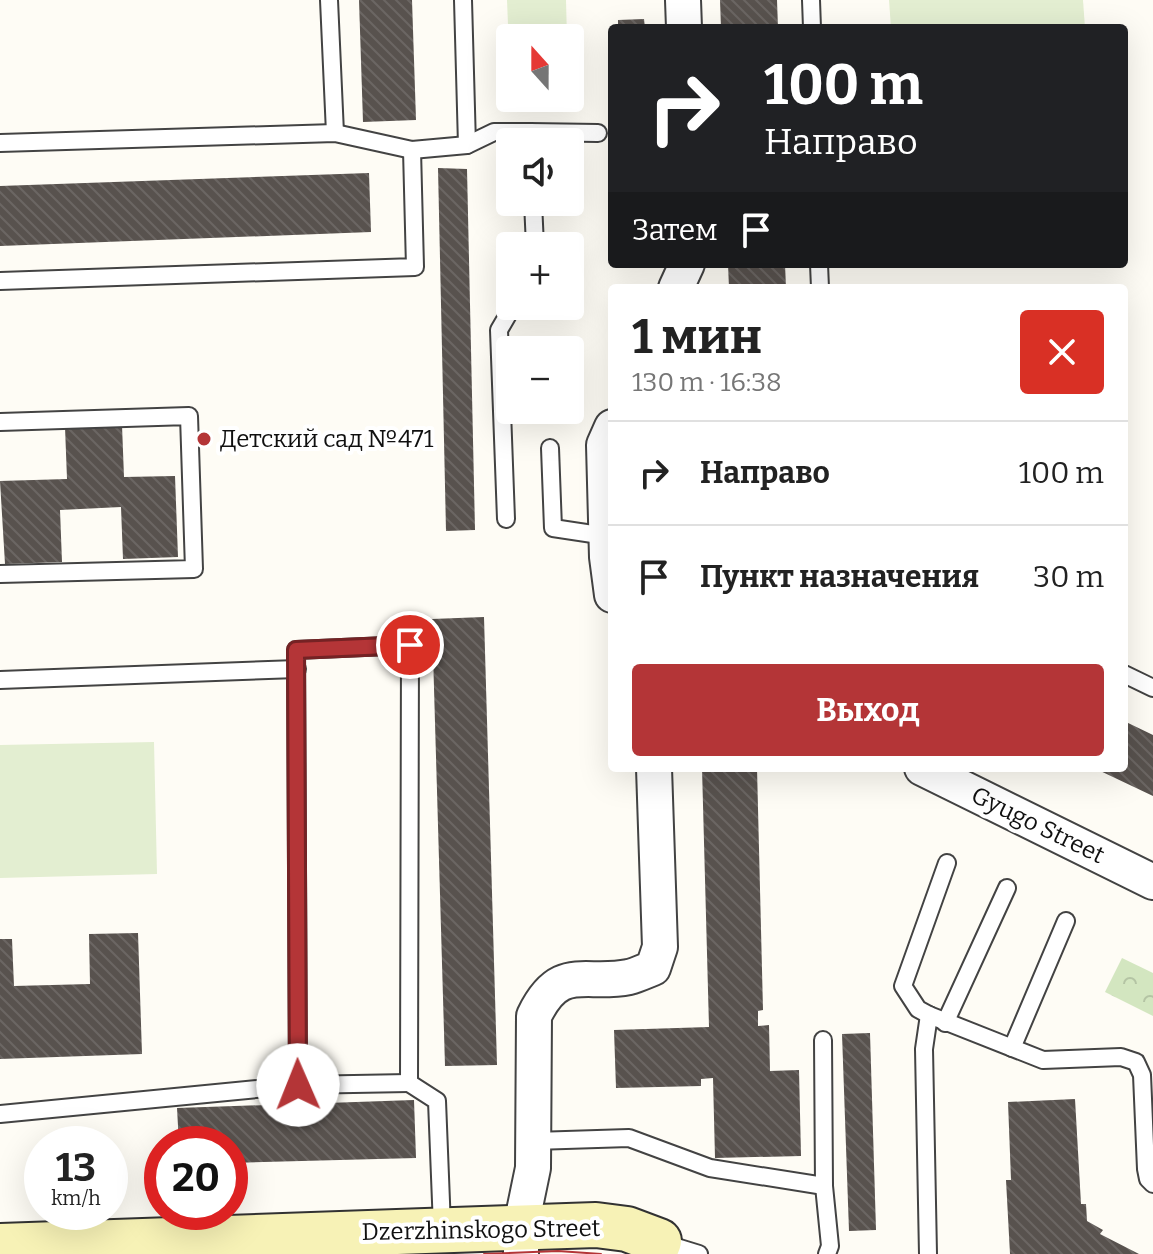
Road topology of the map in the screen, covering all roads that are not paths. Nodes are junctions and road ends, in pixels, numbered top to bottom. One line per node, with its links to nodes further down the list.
1 (329, 0): 8 (lane)
2 (463, 0): 12 (lane)
3 (683, 0): 5 (street)
4 (811, 0): 6 (lane)
5 (684, 24)
6 (812, 24)
7 (496, 132): 12 (lane)
8 (335, 133): 11 (lane); 13 (lane)
9 (598, 133): 10 (lane)
10 (584, 134)
11 (0, 143)
12 (467, 145): 13 (lane)
13 (412, 150): 14 (lane)
14 (0, 281)
15 (505, 320): 19 (lane)
16 (0, 422): 22 (lane)
17 (608, 436): 20 (street)
18 (550, 448): 20 (lane)
19 (506, 519)
20 (606, 536): 21 (street)
21 (608, 556)
22 (0, 574)
23 (297, 669): 25 (lane); 37 (lane); 38 (lane)
24 (1128, 676): 26 (lane)
25 (0, 680)
26 (1153, 688)
27 (654, 772): 40 (street)
28 (930, 772): 30 (street, Gyugo Street)
29 (947, 863): 33 (lane)
30 (1153, 882)
31 (1007, 888): 34 (lane)
32 (1066, 921): 36 (lane)
33 (929, 1015): 34 (lane); 48 (lane)
34 (945, 1023): 36 (lane)
35 (823, 1040): 42 (lane)
36 (1012, 1048): 41 (lane)
37 (409, 1083): 38 (lane); 43 (lane)
38 (298, 1085): 39 (lane)
39 (0, 1114)
40 (534, 1141): 42 (lane); 44 (street)
41 (1153, 1184)
42 (824, 1186): 47 (lane)
43 (442, 1230): 44 (main road, Dzerzhinskogo Street); 45 (main road, Dzerzhinskogo Street)
44 (521, 1240): 46 (main road, Dzerzhinskogo Street)
45 (0, 1246)
46 (670, 1250)
47 (827, 1254)
48 (928, 1254)

